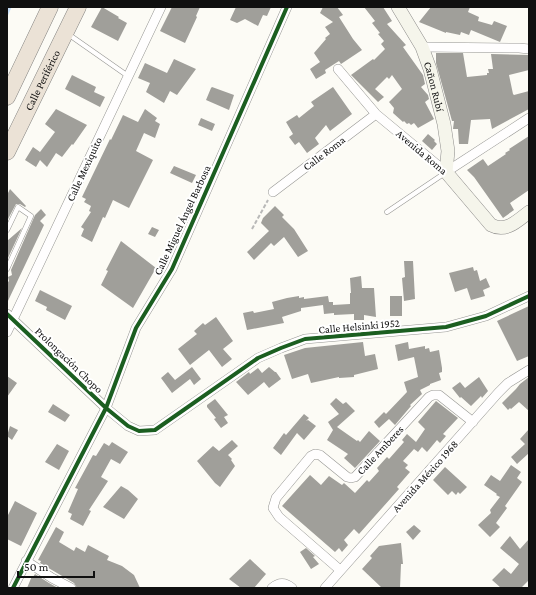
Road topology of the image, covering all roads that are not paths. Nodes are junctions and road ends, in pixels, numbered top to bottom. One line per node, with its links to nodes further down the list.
1 (50, 7): 11 (highway)
2 (78, 7): 6 (highway, Calle Periférico)
3 (161, 7): 10 (street, Calle Mexiquito)
4 (287, 7): 25 (street, Calle Miguel Ángel Barbosa)
5 (398, 7): 7 (street, Cañon Rubí)
6 (65, 32): 10 (lane); 14 (highway, Calle Periférico)
7 (422, 47): 8 (street); 15 (street, Cañon Rubí)
8 (529, 49)
9 (338, 69): 12 (street, Avenida Roma)
10 (128, 76): 22 (street, Calle Mexiquito)
11 (7, 97)
12 (376, 114): 15 (street, Avenida Roma); 16 (street, Calle Roma)
13 (529, 118): 15 (street)
14 (7, 152)
15 (446, 172): 17 (lane); 18 (street, Avenida Roma)
16 (273, 192)
17 (387, 212)
18 (529, 212)
19 (7, 230): 20 (lane)
20 (7, 270)
21 (529, 296): 27 (street, Calle Helsinki 1952)
22 (10, 316): 23 (street, Calle Mexiquito); 25 (street, Prolongación Chopo)
23 (7, 332)
24 (529, 370): 26 (street, Avenida México 1968)
25 (106, 408): 27 (street, Prolongación Chopo); 28 (street, Calle Miguel Ángel Barbosa)
26 (473, 422): 29 (street, Avenida México 1968); 29 (street, Calle Amberes)
27 (139, 431)
28 (26, 561): 30 (street, Calle Miguel Ángel Barbosa); 31 (street)
29 (340, 570): 34 (street, Avenida México 1968)
30 (13, 588)
31 (71, 588)
32 (272, 588): 33 (street)
33 (292, 588)
34 (325, 588)

